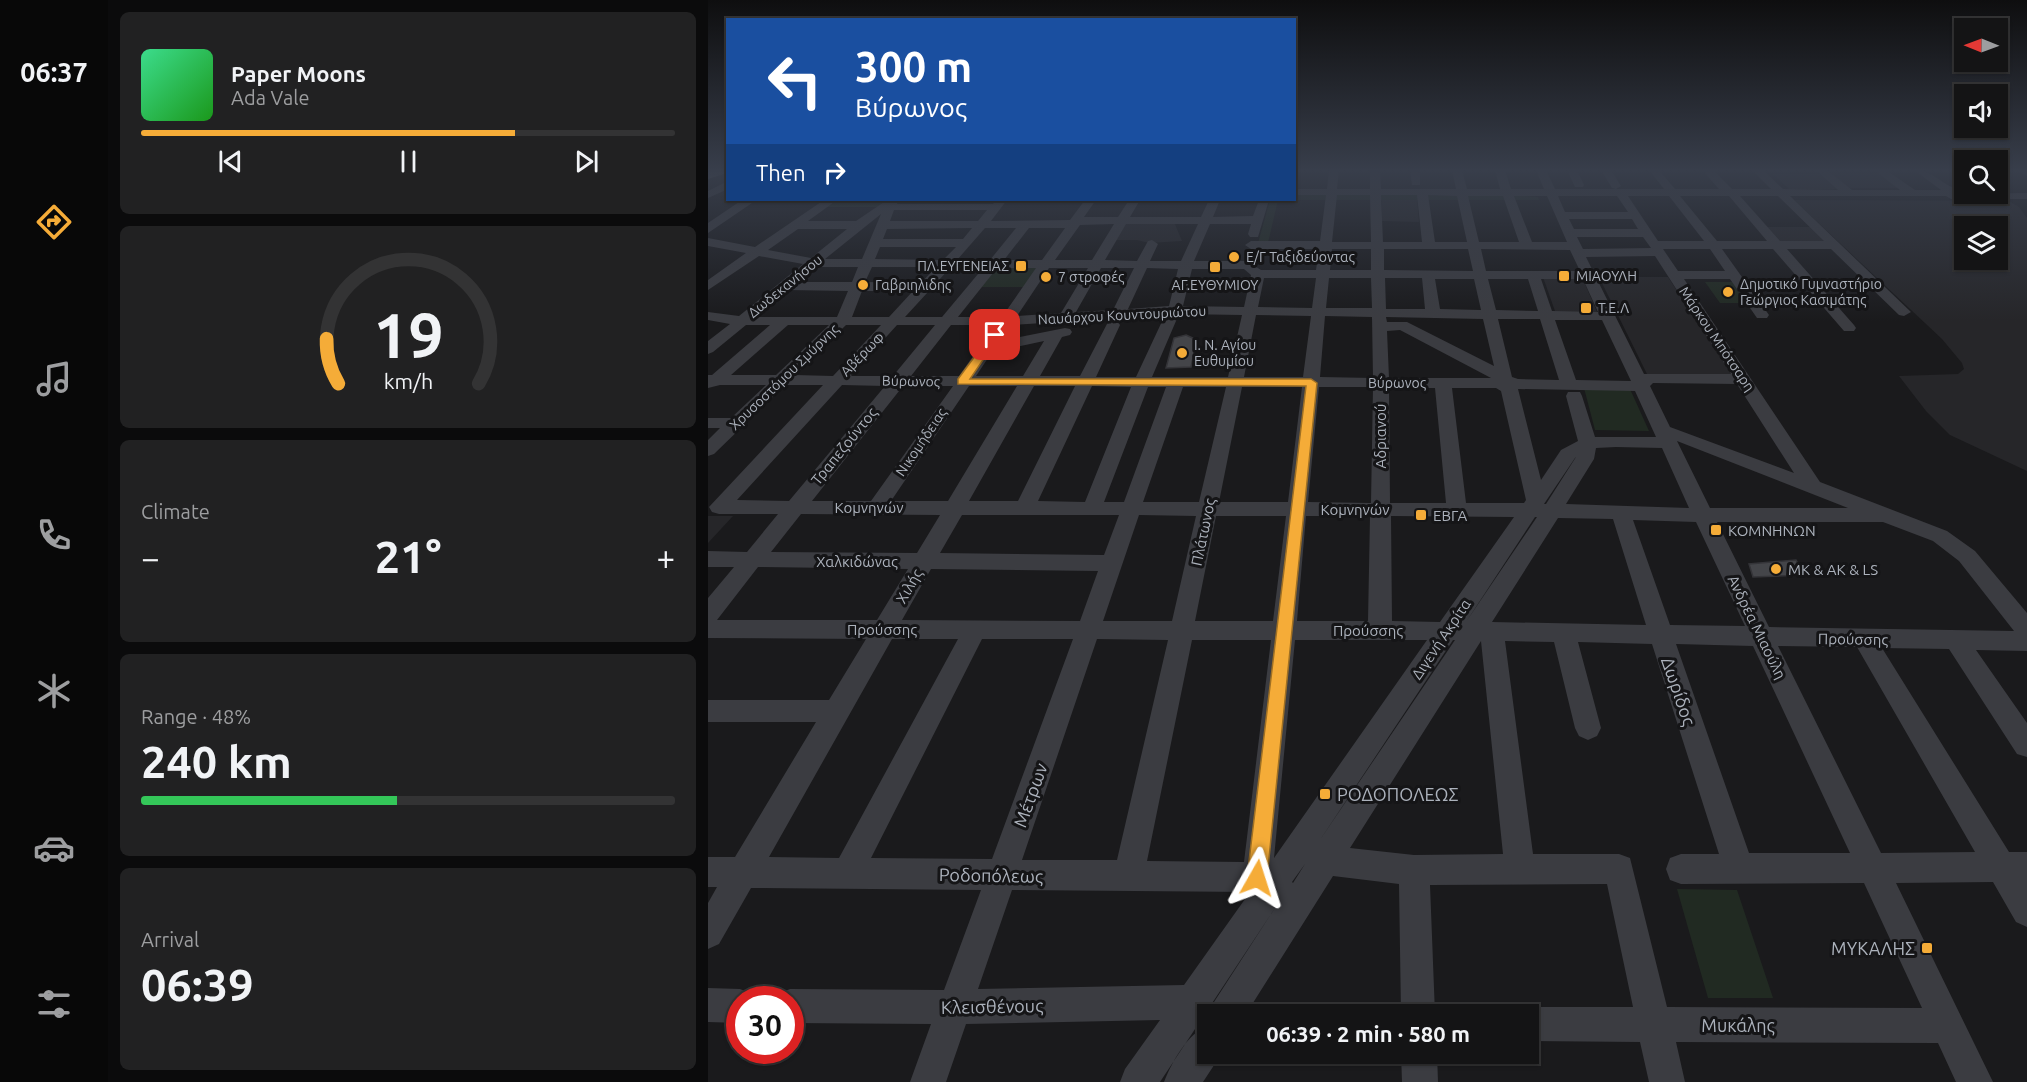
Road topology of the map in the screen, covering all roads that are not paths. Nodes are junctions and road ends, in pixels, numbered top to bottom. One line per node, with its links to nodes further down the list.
1 (721, 220): 26 (street)
2 (801, 220): 23 (street)
3 (866, 220): 24 (street, Δωδεκανήσου)
4 (885, 220): 25 (street, Χρυσοστόμου Σμύρνης)
5 (985, 220): 21 (street, Αβέρωφ)
6 (1110, 220): 20 (street)
7 (1122, 220): 49 (street)
8 (1206, 220): 51 (street)
9 (1258, 220): 33 (street, Πλάτωνος)
10 (1329, 220): 43 (street)
11 (1376, 220): 34 (street, Αδριανού)
12 (1425, 220): 37 (street)
13 (1467, 220): 35 (street)
14 (1518, 220): 38 (street)
15 (1564, 220): 27 (street, Ανδρέα Μιαούλη)
16 (1639, 220): 31 (street, Μάρκου Μπότσαρη)
17 (1694, 220): 39 (street)
18 (1754, 220): 40 (street)
19 (1810, 220): 36 (street)
20 (1075, 222): 22 (street); 48 (street, Νικομήδειας)
21 (982, 224): 22 (street); 25 (street); 30 (street, Αβέρωφ)
22 (1026, 224): 47 (street, Τραπεζούντος)
23 (794, 225): 24 (street); 42 (street)
24 (859, 225): 44 (street, Δωδεκανήσου)
25 (884, 225): 29 (street, Χρυσοστόμου Σμύρνης)
26 (708, 230)
27 (1570, 233): 31 (street); 41 (street, Ανδρέα Μιαούλη)
28 (708, 242): 42 (street)
29 (875, 243): 30 (street); 45 (street, Χρυσοστόμου Σμύρνης)
30 (966, 243): 46 (street, Αβέρωφ)
31 (1654, 243): 39 (street); 41 (street); 58 (street, Μάρκου Μπότσαρη)
32 (1152, 244): 50 (street)
33 (1251, 245): 43 (street); 52 (street, Πλάτωνος)
34 (1376, 245): 37 (street); 43 (street); 53 (street, Αδριανού)
35 (1472, 245): 37 (street); 38 (street); 54 (street)
36 (1836, 245): 40 (street); 67 (street)
37 (1429, 246)
38 (1527, 246): 41 (street)
39 (1714, 246): 40 (street); 59 (street)
40 (1776, 246): 84 (street)
41 (1578, 250): 57 (street, Ανδρέα Μιαούλη)
42 (757, 251): 44 (street); 60 (street)
43 (1324, 261): 52 (street); 53 (street); 66 (street)
44 (815, 263): 45 (street); 61 (street, Δωδεκανήσου)
45 (867, 263): 46 (street); 62 (street, Χρυσοστόμου Σμύρνης)
46 (946, 264): 47 (street); 63 (street, Αβέρωφ)
47 (994, 264): 48 (street); 82 (street, Τραπεζούντος)
48 (1044, 264): 49 (street); 83 (street, Νικομήδειας)
49 (1096, 264): 50 (street); 74 (street)
50 (1142, 264): 51 (street); 75 (street)
51 (1186, 264): 52 (street); 64 (street)
52 (1249, 268): 65 (street, Πλάτωνος)
53 (1377, 274): 56 (street); 78 (street, Αδριανού)
54 (1481, 274): 55 (street); 56 (street); 69 (street)
55 (1533, 274): 57 (street); 72 (street)
56 (1428, 275): 68 (street)
57 (1588, 275): 73 (street, Ανδρέα Μιαούλη)
58 (1674, 275): 59 (street); 88 (street, Μάρκου Μπότσαρη)
59 (1735, 276): 70 (street)
60 (708, 286)
61 (785, 286): 62 (street); 79 (street, Δωδεκανήσου)
62 (857, 287): 63 (street); 77 (street, Χρυσοστόμου Σμύρνης)
63 (925, 287): 81 (street, Αβέρωφ)
64 (1174, 310): 65 (street, Ναυάρχου Κουντουριώτου); 75 (street, Ναυάρχου Κουντουριώτου); 96 (street)
65 (1251, 311): 66 (street, Ναυάρχου Κουντουριώτου); 98 (street, Πλάτωνος)
66 (1319, 312): 78 (street, Ναυάρχου Κουντουριώτου); 99 (street)
67 (1904, 312)
68 (1433, 313): 69 (street); 76 (street)
69 (1489, 315): 72 (street); 102 (street)
70 (1762, 315)
71 (708, 316): 79 (street, Ναυάρχου Κουντουριώτου)
72 (1546, 316): 73 (street); 104 (street)
73 (1608, 316): 103 (street, Ανδρέα Μιαούλη)
74 (1066, 317): 75 (street, Ναυάρχου Κουντουριώτου); 83 (street, Ναυάρχου Κουντουριώτου)
75 (1116, 319): 85 (street); 95 (street)
76 (1405, 319): 78 (street, Ναυάρχου Κουντουριώτου); 102 (street)
77 (843, 320): 80 (street, Ναυάρχου Κουντουριώτου); 81 (street, Ναυάρχου Κουντουριώτου); 89 (street, Χρυσοστόμου Σμύρνης)
78 (1380, 320): 100 (street, Αδριανού)
79 (742, 321): 80 (street, Ναυάρχου Κουντουριώτου); 86 (street, Δωδεκανήσου)
80 (784, 321): 92 (street)
81 (894, 321): 82 (street, Ναυάρχου Κουντουριώτου); 90 (street, Αβέρωφ)
82 (947, 321): 83 (street, Ναυάρχου Κουντουριώτου); 91 (street, Τραπεζούντος)
83 (1005, 321): 87 (street, Νικομήδειας)
84 (1849, 328)
85 (1056, 334): 87 (street); 94 (street, Χιλής)
86 (708, 349)
87 (986, 350): 93 (street, Νικομήδειας)
88 (1744, 379): 103 (street, Βύρωνος); 110 (street, Μάρκου Μπότσαρη)
89 (781, 380): 90 (street, Βύρωνος); 92 (street, Βύρωνος); 106 (street, Χρυσοστόμου Σμύρνης)
90 (837, 381): 91 (street, Βύρωνος); 111 (street, Αβέρωφ)
91 (898, 381): 93 (street, Βύρωνος); 112 (street, Τραπεζούντος)
92 (710, 382)
93 (962, 382): 94 (street, Βύρωνος); 113 (street, Νικομήδειας)
94 (1028, 382): 95 (street, Βύρωνος); 115 (street, Χιλής)
95 (1086, 382): 96 (street, Βύρωνος); 116 (street)
96 (1142, 382): 97 (street, Βύρωνος); 117 (street)
97 (1176, 382): 98 (street, Βύρωνος); 118 (street, Μέτρων)
98 (1235, 382): 99 (street, Βύρωνος); 119 (street, Πλάτωνος)
99 (1311, 383): 100 (street, Βύρωνος); 120 (street)
100 (1381, 383): 101 (street, Βύρωνος); 121 (street, Αδριανού)
101 (1443, 383): 102 (street, Βύρωνος); 122 (street)
102 (1507, 384): 104 (street, Βύρωνος); 114 (street)
103 (1641, 385): 104 (street, Βύρωνος); 107 (street, Ανδρέα Μιαούλη)
104 (1572, 391): 108 (street)
105 (708, 423): 106 (street)
106 (737, 423): 109 (street, Χρυσοστόμου Σμύρνης)
107 (1668, 441): 108 (street); 110 (street); 124 (street, Ανδρέα Μιαούλη)
108 (1588, 443): 114 (street, Διγενή Ακρίτα)
109 (708, 450)
110 (1822, 491): 125 (street, Μάρκου Μπότσαρη); 126 (street)
111 (719, 507): 112 (street, Κομνηνών)
112 (795, 507): 113 (street, Κομνηνών); 128 (street, Τραπεζούντος)
113 (877, 507): 115 (street, Κομνηνών)
114 (1539, 507): 122 (street, Κομνηνών); 123 (street, Κομνηνών); 140 (street, Διγενή Ακρίτα)
115 (955, 508): 116 (street, Κομνηνών); 129 (street, Χιλής)
116 (1025, 508): 117 (street, Κομνηνών)
117 (1092, 508): 118 (street, Κομνηνών)
118 (1132, 508): 119 (street, Κομνηνών); 130 (street, Μέτρων)
119 (1208, 509): 120 (street, Κομνηνών); 136 (street, Πλάτωνος)
120 (1297, 509): 121 (street, Κομνηνών); 137 (street)
121 (1380, 509): 122 (street, Κομνηνών); 138 (street, Αδριανού)
122 (1457, 510)
123 (1621, 514): 124 (street, Κομνηνών); 142 (street, Δωρίδος)
124 (1703, 515): 125 (street, Κομνηνών); 143 (street, Ανδρέα Μιαούλη)
125 (1840, 515): 126 (street, Κομνηνών)
126 (1883, 515): 139 (street)
127 (708, 559): 128 (street, Χαλκιδώνας)
128 (752, 560): 129 (street, Χαλκιδώνας); 131 (street, Τραπεζούντος)
129 (924, 561): 130 (street, Χαλκιδώνας); 133 (street, Χιλής)
130 (1113, 563): 135 (street, Μέτρων)
131 (708, 614)
132 (708, 629): 133 (street, Προύσσης)
133 (884, 629): 134 (street, Προύσσης); 148 (street, Χιλής)
134 (975, 630): 135 (street, Προύσσης); 160 (street)
135 (1089, 630): 136 (street, Προύσσης); 161 (street, Μέτρων)
136 (1182, 630): 137 (street, Προύσσης); 162 (street, Πλάτωνος)
137 (1284, 630): 138 (street, Προύσσης); 163 (street)
138 (1380, 630): 140 (street, Προύσσης)
139 (2027, 630)
140 (1471, 631): 141 (street, Προύσσης); 151 (street, Διγενή Ακρίτα); 155 (street)
141 (1564, 634): 142 (street, Προύσσης); 149 (street)
142 (1661, 636): 143 (street, Προύσσης); 156 (street, Δωρίδος)
143 (1762, 637): 144 (street, Προύσσης); 152 (street, Ανδρέα Μιαούλη)
144 (1864, 639): 145 (street, Προύσσης); 153 (street)
145 (1956, 640): 146 (street, Προύσσης); 150 (street)
146 (2027, 641)
147 (708, 711): 148 (street)
148 (836, 711): 159 (street, Χιλής)
149 (1588, 728)
150 (2027, 745)
151 (1314, 852): 157 (street); 163 (street, Διγενή Ακρίτα)
152 (1872, 867): 153 (street); 156 (street); 175 (street, Ανδρέα Μιαούλη)
153 (2014, 867): 164 (street)
154 (1681, 868): 156 (street)
155 (1520, 869): 157 (street); 174 (street)
156 (1739, 869)
157 (1414, 870): 168 (street)
158 (708, 872): 159 (street, Ροδοπόλεως)
159 (743, 872): 160 (street, Ροδοπόλεως); 165 (street, Χιλής)
160 (847, 873): 161 (street, Ροδοπόλεως)
161 (1002, 875): 162 (street, Ροδοπόλεως); 172 (street, Μέτρων)
162 (1129, 876): 163 (street, Ροδοπόλεως)
163 (1275, 890): 166 (street, Διγενή Ακρίτα); 167 (street, Διγενή Ακρίτα)
164 (2027, 911)
165 (708, 933)
166 (1193, 1002): 172 (street, Κλεισθένους); 179 (street, Διγενή Ακρίτα)
167 (1230, 1004)
168 (1418, 1004)
169 (708, 1005): 170 (street)
170 (726, 1006)
171 (804, 1006): 172 (street, Κλεισθένους)
172 (955, 1007): 178 (street, Μέτρων)
173 (1539, 1024): 174 (street, Μυκάλης)
174 (1654, 1025): 175 (street, Μυκάλης); 182 (street)
175 (1948, 1026): 183 (street, Ανδρέα Μιαούλη)
176 (1197, 1060): 180 (street)
177 (1419, 1064): 181 (street)
178 (928, 1082)
179 (1138, 1082)
180 (1182, 1082)
181 (1420, 1082)
182 (1666, 1082)
183 (1975, 1082)

